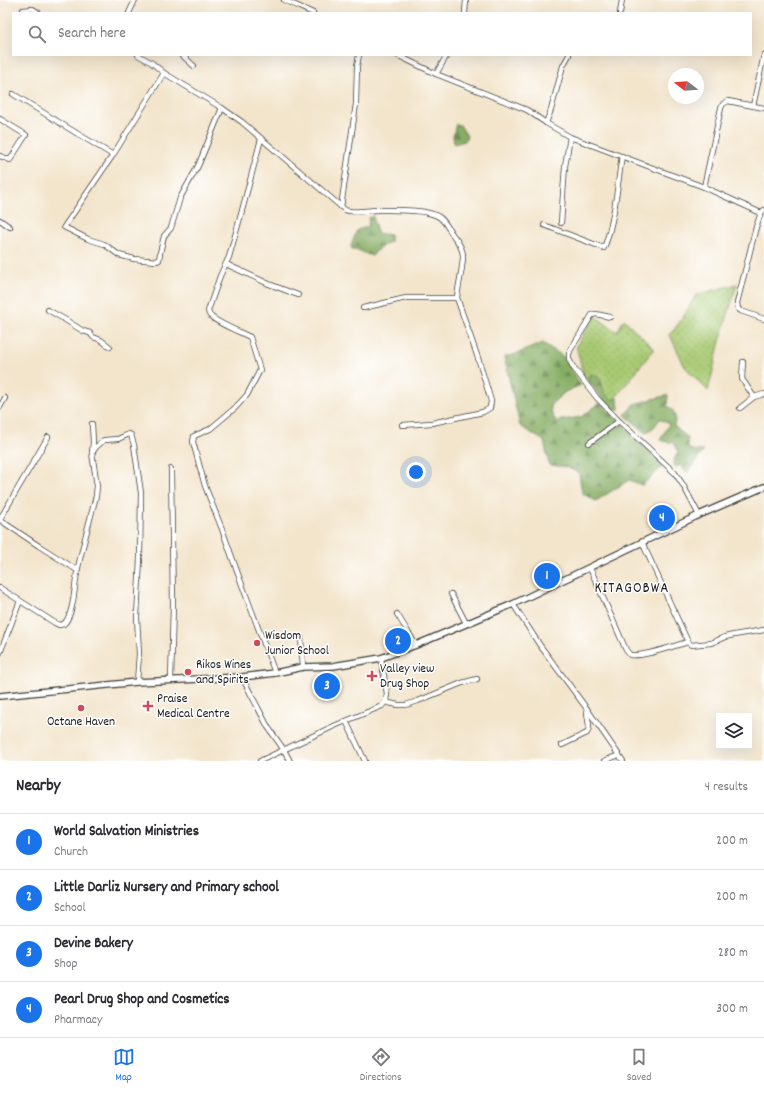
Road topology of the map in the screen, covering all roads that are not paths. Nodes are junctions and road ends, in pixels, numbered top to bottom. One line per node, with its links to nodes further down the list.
1 (128, 0): 5 (street)
2 (284, 0): 9 (street)
3 (466, 0): 10 (street)
4 (622, 0): 11 (street)
5 (134, 1): 8 (street)
6 (23, 10): 7 (street)
7 (36, 12)
8 (131, 12)
9 (311, 12)
10 (465, 12)
11 (620, 12)
12 (764, 55): 23 (street)
13 (140, 56): 20 (street)
14 (183, 56): 19 (street)
15 (359, 56): 34 (street)
16 (399, 56): 21 (street)
17 (446, 56): 21 (street)
18 (568, 56): 27 (street)
19 (194, 66)
20 (164, 73): 24 (street); 30 (street)
21 (436, 74): 27 (street)
22 (13, 94): 30 (street)
23 (753, 106): 25 (street); 33 (street)
24 (222, 108): 29 (street); 30 (street)
25 (764, 108)
26 (0, 119): 31 (street)
27 (546, 123): 28 (street)
28 (570, 137): 32 (street); 37 (street)
29 (262, 139): 34 (street); 40 (street)
30 (113, 154)
31 (0, 156)
32 (622, 156): 33 (street); 38 (street)
33 (704, 187): 35 (street)
34 (341, 207): 42 (street)
35 (763, 211): 46 (street)
36 (0, 220): 39 (street)
37 (561, 223)
38 (544, 226)
39 (10, 227)
40 (226, 264): 41 (street); 80 (street)
41 (298, 295)
42 (457, 298): 43 (street); 56 (street)
43 (363, 308)
44 (48, 310): 47 (street)
45 (610, 317): 54 (street)
46 (764, 319)
47 (110, 347)
48 (743, 362): 50 (street)
49 (764, 394): 50 (street)
50 (754, 397): 53 (street)
51 (5, 398): 52 (street)
52 (0, 407)
53 (740, 408)
54 (619, 421): 58 (street); 62 (street)
55 (92, 424): 59 (street)
56 (402, 425)
57 (48, 438): 63 (street)
58 (589, 443)
59 (92, 453): 66 (street); 84 (street)
60 (171, 468): 83 (street)
61 (764, 487): 62 (street)
62 (699, 515): 64 (street)
63 (0, 520): 66 (street)
64 (642, 542): 65 (street); 75 (street)
65 (590, 568): 70 (street); 75 (street)
66 (77, 570): 69 (street)
67 (0, 588): 69 (street)
68 (451, 594): 72 (street)
69 (20, 601): 77 (street)
70 (513, 604): 72 (street); 87 (street)
71 (397, 614): 76 (street)
72 (466, 623): 76 (street)
73 (764, 630): 75 (street)
74 (301, 638): 79 (street)
75 (688, 642)
76 (416, 645): 78 (street)
77 (0, 653)
78 (381, 658): 79 (street); 86 (street)
79 (303, 668): 80 (street)
80 (274, 673): 81 (street)
81 (242, 677): 83 (street); 90 (street)
82 (477, 679): 86 (street)
83 (171, 681): 84 (street)
84 (137, 682): 85 (street)
85 (0, 696)
86 (385, 702): 88 (street)
87 (587, 709): 89 (street); 91 (street)
88 (346, 721): 90 (street); 94 (street)
89 (562, 745)
90 (284, 750): 92 (street); 93 (street)
91 (619, 755): 95 (street); 96 (street)
92 (260, 761)
93 (290, 761)
94 (365, 761)
95 (604, 761)
96 (623, 761)

